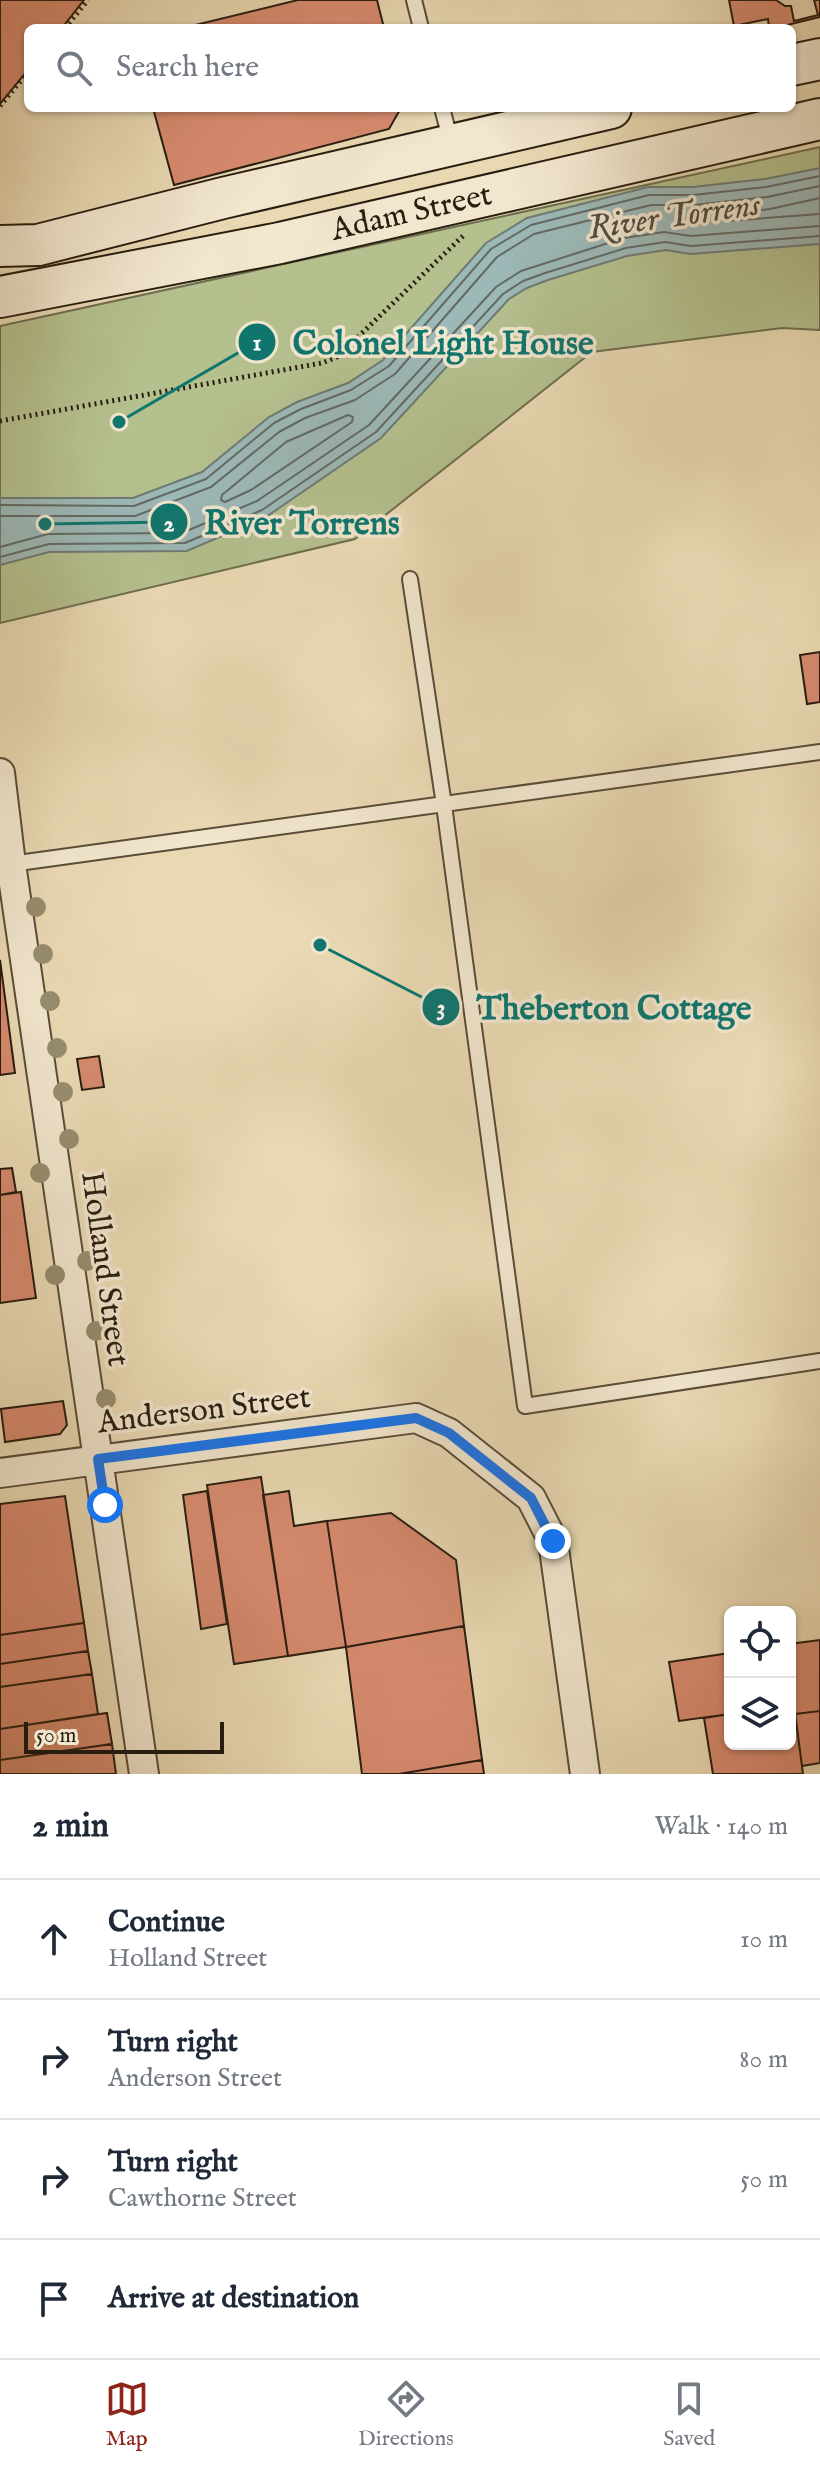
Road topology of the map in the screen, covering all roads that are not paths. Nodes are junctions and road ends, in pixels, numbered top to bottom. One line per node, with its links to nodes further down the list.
1 (414, 0): 2 (lane)
2 (420, 24)
3 (820, 59): 4 (main road)
4 (796, 64)
5 (443, 112): 8 (lane)
6 (594, 112): 8 (main road, Adam Street)
7 (820, 119): 10 (main road, Adam Street)
8 (452, 146): 9 (main road, Adam Street)
9 (0, 246)
10 (0, 297)
11 (410, 579): 14 (lane)
12 (820, 752): 14 (lane)
13 (0, 773): 15 (street, Holland Street)
14 (444, 805): 15 (lane); 16 (lane)
15 (6, 864): 17 (street, Holland Street)
16 (820, 1361)
17 (98, 1459): 18 (street, Anderson Street); 19 (street, Holland Street); 20 (street, Anderson Street)
18 (0, 1473)
19 (144, 1774)
20 (585, 1774)

